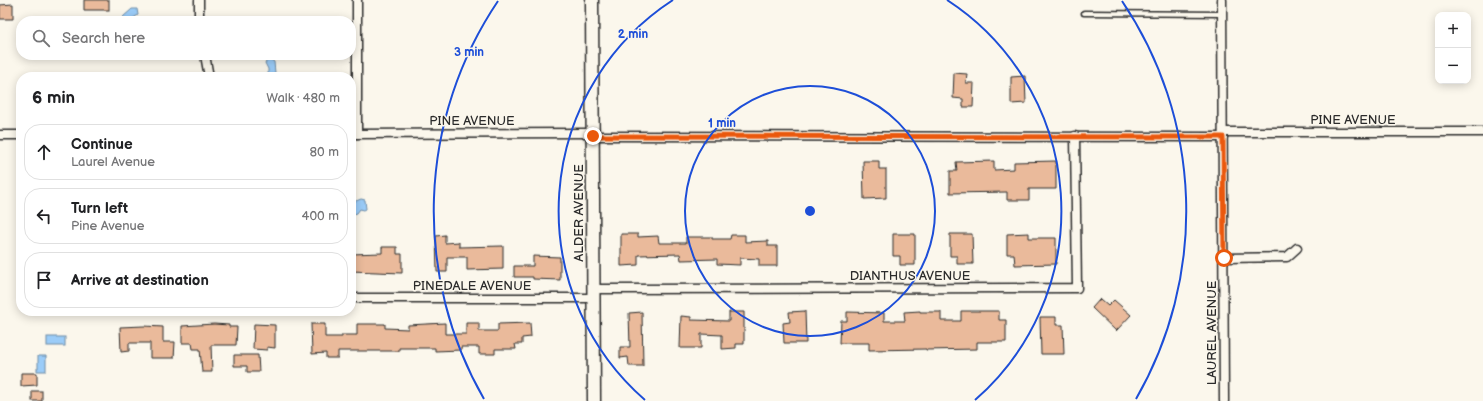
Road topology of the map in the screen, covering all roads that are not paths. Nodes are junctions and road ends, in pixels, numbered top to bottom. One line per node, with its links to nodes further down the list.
1 (199, 0): 7 (street)
2 (357, 0): 8 (street)
3 (592, 0): 18 (main road, ALDER AVENUE)
4 (1222, 0): 6 (street, LAUREL AVENUE)
5 (1084, 13): 6 (lane)
6 (1222, 14): 15 (street, LAUREL AVENUE)
7 (200, 16)
8 (356, 45)
9 (206, 60): 11 (street)
10 (356, 60): 12 (street)
11 (208, 72)
12 (355, 72)
13 (1483, 132): 15 (street, PINE AVENUE)
14 (356, 134): 18 (street, PINE AVENUE)
15 (1223, 134): 19 (street, PINE AVENUE); 21 (street, LAUREL AVENUE)
16 (0, 135): 17 (street)
17 (16, 135)
18 (593, 135): 19 (street, PINE AVENUE); 22 (main road, ALDER AVENUE)
19 (1075, 136): 22 (street, DIANTHUS AVENUE)
20 (1297, 248): 21 (street)
21 (1224, 258): 25 (street, LAUREL AVENUE)
22 (593, 294): 23 (street, PINEDALE AVENUE); 24 (main road, ALDER AVENUE)
23 (356, 298)
24 (594, 401)
25 (1224, 401)

